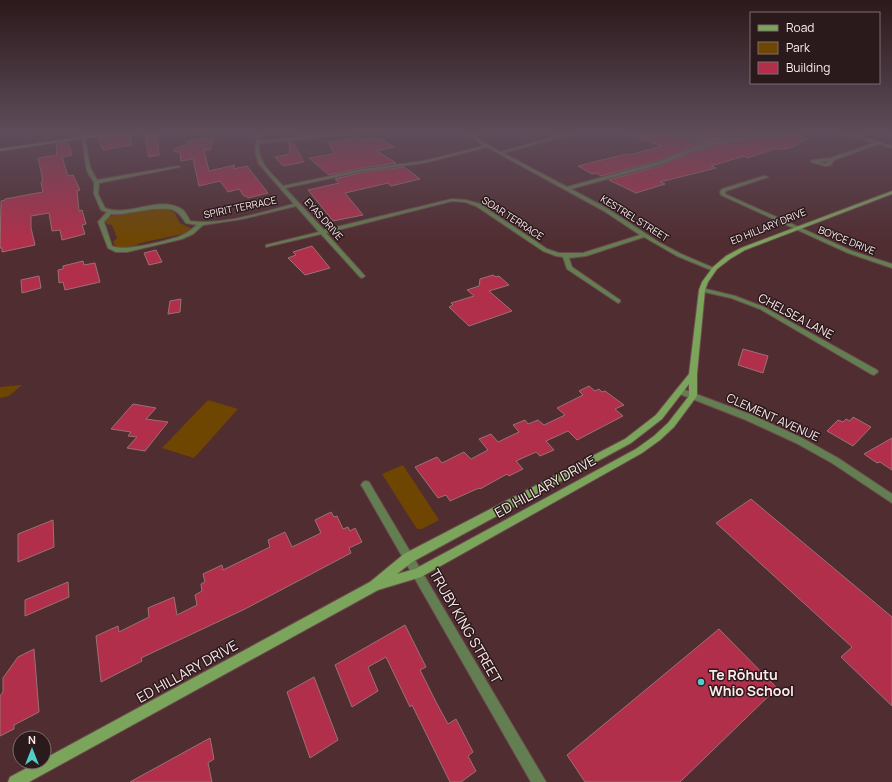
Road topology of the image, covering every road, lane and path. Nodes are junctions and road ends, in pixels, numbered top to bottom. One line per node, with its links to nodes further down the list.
1 (89, 168): 8 (street)
2 (170, 168): 8 (street)
3 (265, 168): 9 (street, EYAS DRIVE)
4 (375, 168): 9 (street)
5 (528, 168): 10 (street, KESTREL STREET)
6 (640, 168): 10 (street)
7 (766, 177): 15 (street, BOYCE DRIVE)
8 (96, 182): 13 (street)
9 (283, 187): 12 (street, EYAS DRIVE)
10 (566, 189): 17 (street, KESTREL STREET)
11 (892, 192): 15 (street, ED HILLARY DRIVE)
12 (298, 204): 14 (street, SPIRIT TERRACE); 16 (street, EYAS DRIVE)
13 (110, 212): 14 (street, SPIRIT TERRACE); 14 (street)
14 (201, 224)
15 (796, 228): 20 (street, BOYCE DRIVE); 21 (street, ED HILLARY DRIVE)
16 (323, 232): 18 (street, SOAR TERRACE); 19 (street, SOAR TERRACE); 22 (street, EYAS DRIVE)
17 (644, 235): 19 (street, SOAR TERRACE); 21 (street, KESTREL STREET)
18 (268, 246)
19 (566, 256): 24 (street)
20 (890, 264)
21 (713, 269): 23 (street, ED HILLARY DRIVE)
22 (362, 276)
23 (702, 290): 25 (street, CHELSEA LANE); 26 (street, ED HILLARY DRIVE)
24 (618, 301)
25 (874, 372)
26 (693, 374): 27 (street, ED HILLARY DRIVE); 28 (street, ED HILLARY DRIVE)
27 (680, 391): 28 (street, CLEMENT AVENUE); 31 (street, ED HILLARY DRIVE)
28 (693, 396): 30 (street, CLEMENT AVENUE); 32 (street, ED HILLARY DRIVE)
29 (366, 485): 31 (street, TRUBY KING STREET)
30 (892, 499)
31 (408, 558): 32 (street, TRUBY KING STREET); 33 (street, ED HILLARY DRIVE)
32 (417, 573): 33 (street, ED HILLARY DRIVE); 35 (street, TRUBY KING STREET)
33 (374, 586): 34 (street, ED HILLARY DRIVE)
34 (15, 782)
35 (539, 782)

